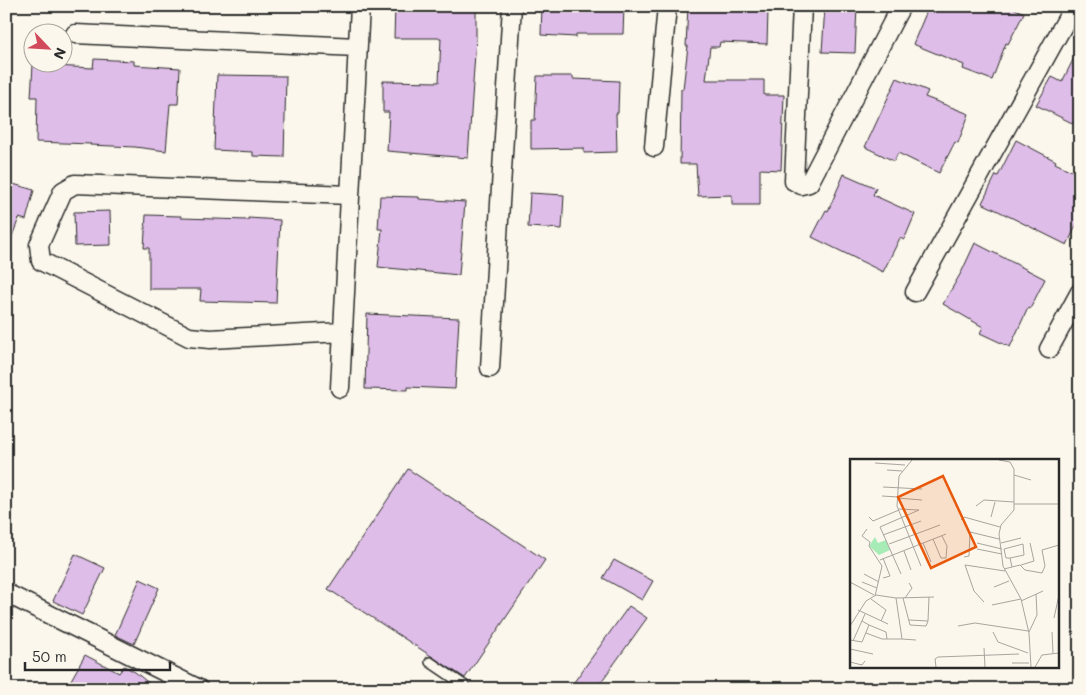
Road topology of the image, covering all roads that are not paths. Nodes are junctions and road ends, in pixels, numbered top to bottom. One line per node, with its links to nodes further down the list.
1 (360, 6): 8 (street)
2 (512, 6): 15 (street)
3 (667, 6): 9 (street)
4 (802, 6): 5 (street)
5 (901, 6)
6 (1074, 6): 11 (street)
7 (75, 34): 8 (street)
8 (358, 47): 10 (street)
9 (654, 147)
10 (349, 195): 13 (street); 13 (street)
11 (915, 292)
12 (1080, 292): 14 (street)
13 (343, 332): 16 (street)
14 (1050, 349)
15 (490, 368)
16 (340, 388)
17 (6, 593): 19 (street)
18 (430, 662): 20 (lane)
19 (199, 689)
20 (465, 689)

